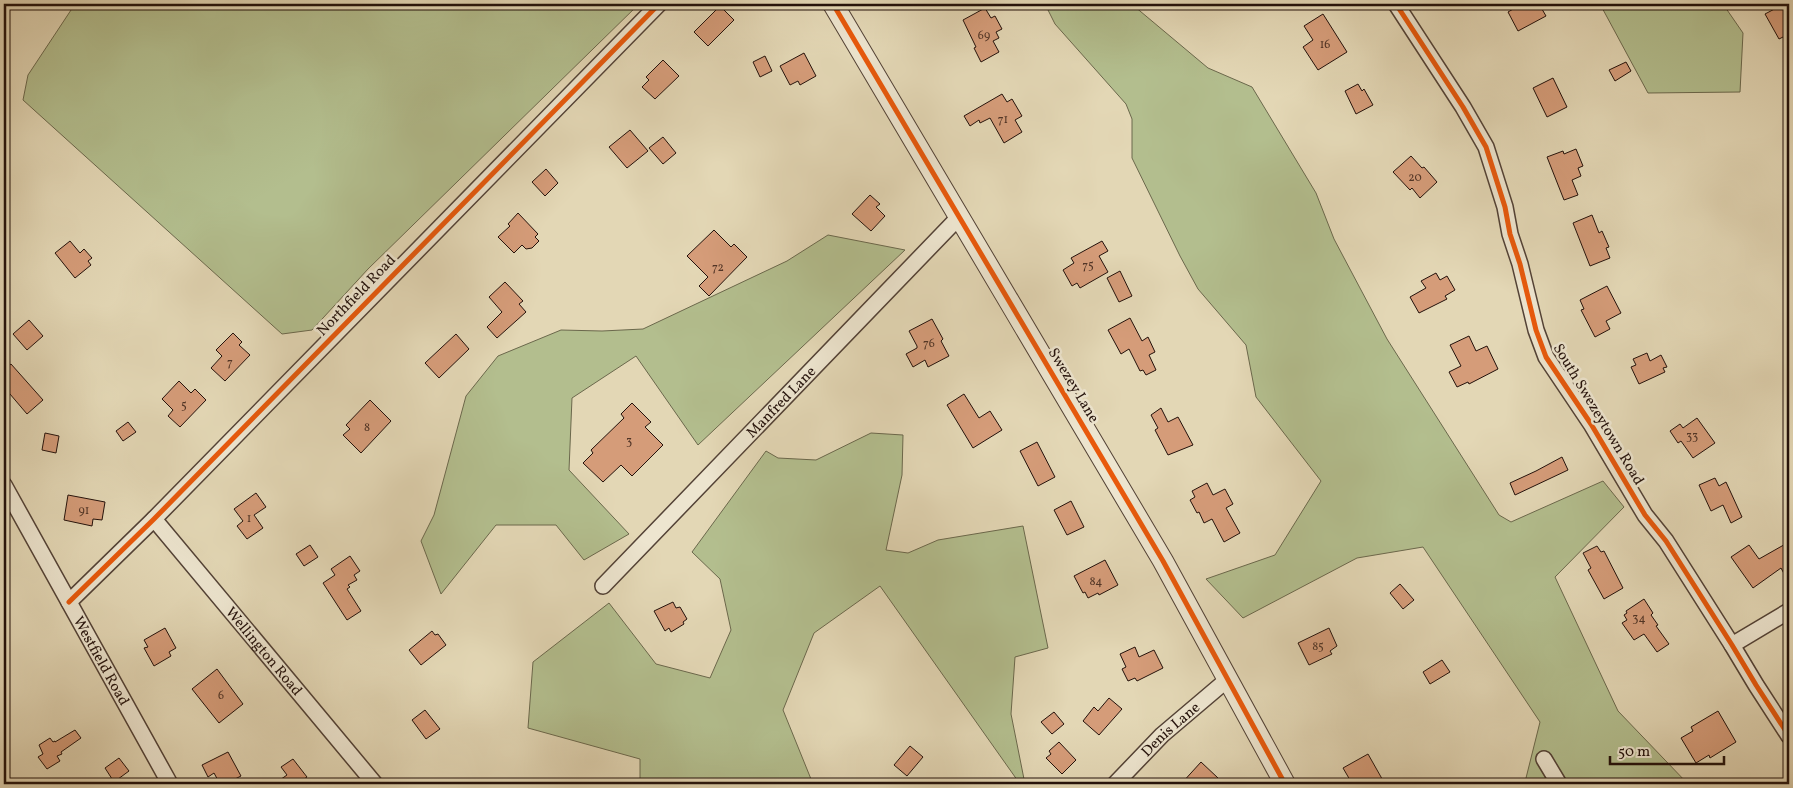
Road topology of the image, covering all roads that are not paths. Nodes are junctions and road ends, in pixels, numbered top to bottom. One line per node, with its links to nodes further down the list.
1 (659, 4): 6 (street, Northfield Road)
2 (833, 4): 4 (street, Swezey Lane)
3 (1396, 4): 10 (street, South Swezeytown Road)
4 (959, 217): 7 (street, Manfred Lane); 11 (street, Swezey Lane)
5 (4, 485): 8 (street, Westfield Road)
6 (154, 519): 8 (street, Northfield Road); 15 (street, Wellington Road)
7 (603, 586)
8 (69, 602): 14 (street, Westfield Road)
9 (1789, 611): 10 (street)
10 (1732, 645): 12 (street, South Swezeytown Road)
11 (1228, 679): 16 (street, Denis Lane); 17 (street, Swezey Lane)
12 (1789, 736)
13 (1544, 759): 18 (street)
14 (170, 784)
15 (375, 784)
16 (1115, 784)
17 (1285, 784)
18 (1558, 784)

